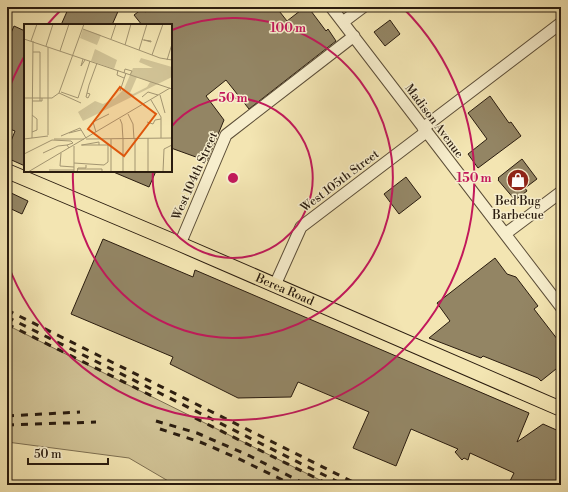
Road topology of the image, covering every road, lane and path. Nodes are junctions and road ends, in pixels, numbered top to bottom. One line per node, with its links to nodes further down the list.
1 (331, 7): 3 (street, Madison Avenue)
2 (363, 7): 3 (street)
3 (343, 22): 5 (street, Madison Avenue)
4 (561, 22): 6 (street, West 105th Street)
5 (354, 36): 6 (street, Madison Avenue); 10 (street, West 104th Street)
6 (424, 130): 9 (street, Madison Avenue); 11 (street, West 105th Street)
7 (7, 171): 10 (main road, Berea Road)
8 (561, 192): 9 (street)
9 (505, 234): 12 (street, Madison Avenue)
10 (180, 244): 11 (main road, Berea Road)
11 (275, 285): 13 (main road, Berea Road)
12 (561, 307)
13 (561, 409)

